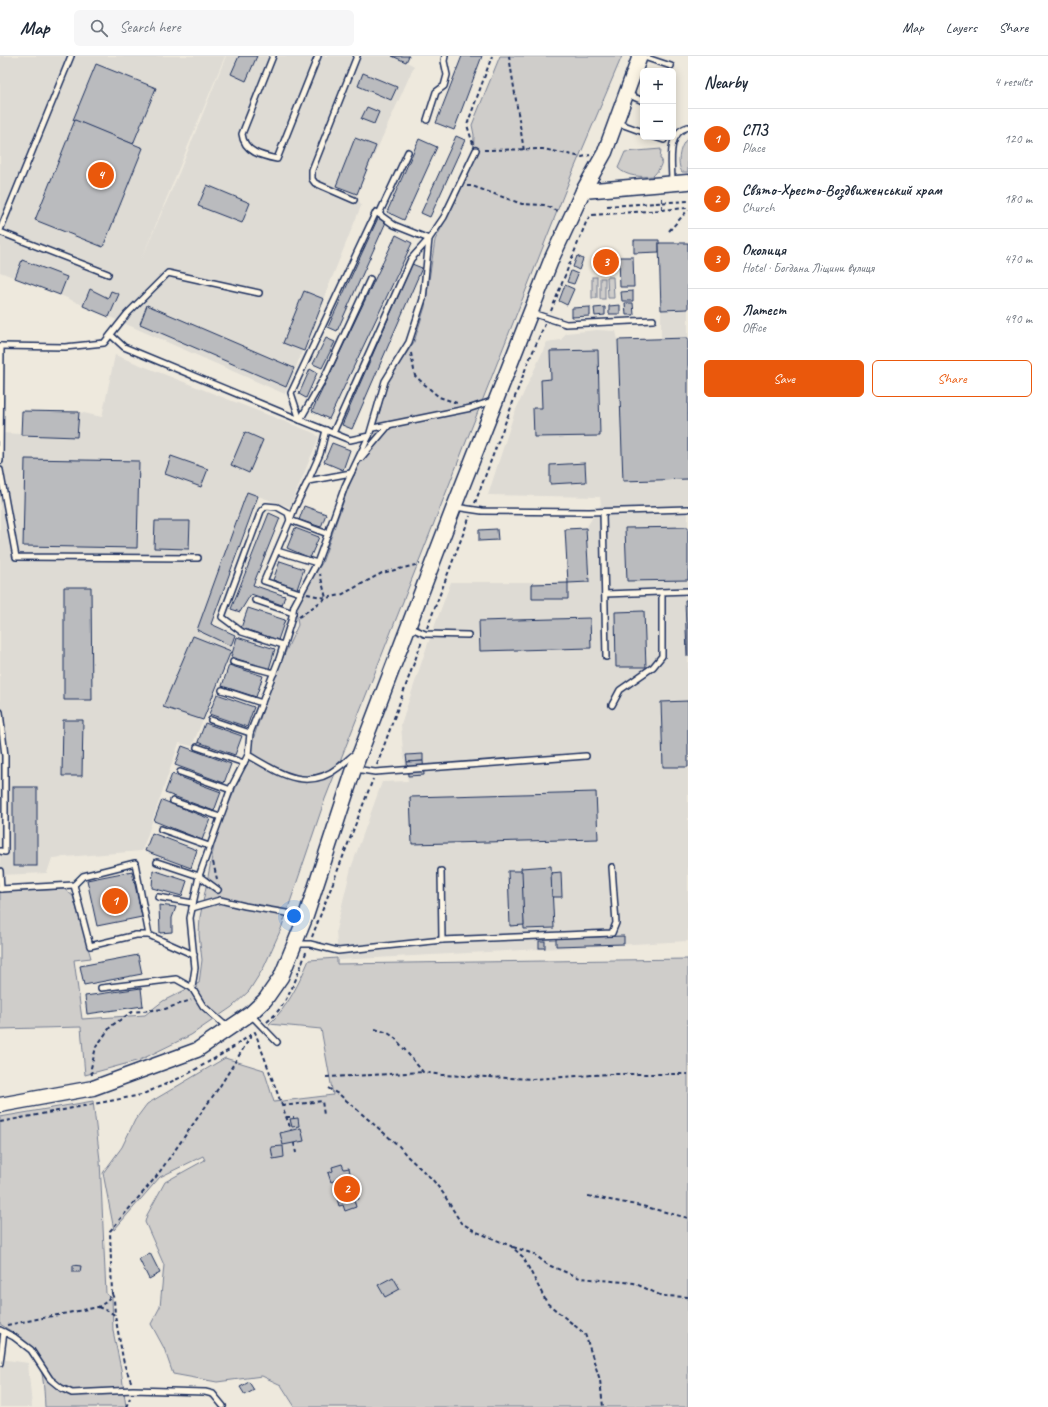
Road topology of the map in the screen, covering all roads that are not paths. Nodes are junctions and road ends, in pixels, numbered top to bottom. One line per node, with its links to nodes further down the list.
1 (71, 56): 21 (lane)
2 (273, 56): 3 (lane)
3 (318, 56)
4 (357, 56): 19 (lane)
5 (446, 56): 10 (lane)
6 (640, 56): 7 (lane); 8 (street)
7 (671, 66)
8 (627, 93): 9 (lane); 11 (street)
9 (640, 100)
10 (426, 120)
11 (616, 122): 13 (lane); 18 (street)
12 (688, 127): 17 (lane)
13 (640, 131)
14 (476, 150): 22 (lane)
15 (408, 152): 20 (lane)
16 (688, 182): 17 (street)
17 (672, 183): 18 (street)
18 (583, 191): 26 (street)
19 (354, 200)
20 (378, 214): 22 (lane); 31 (lane)
21 (0, 231): 23 (lane)
22 (429, 239): 33 (lane); 35 (lane)
23 (108, 274)
24 (370, 279): 31 (lane)
25 (259, 293): 28 (lane)
26 (531, 312): 27 (lane); 30 (street)
27 (653, 320)
28 (111, 334): 29 (lane); 31 (lane)
29 (1, 346): 37 (lane)
30 (497, 400): 32 (lane); 42 (street)
31 (300, 420): 34 (lane)
32 (389, 425): 33 (lane); 38 (lane)
33 (372, 428): 36 (lane)
34 (326, 430): 35 (lane); 41 (lane)
35 (333, 433): 36 (lane)
36 (369, 436): 38 (lane)
37 (0, 461)
38 (356, 463): 40 (lane)
39 (0, 470): 48 (lane)
40 (351, 473): 41 (lane); 46 (lane)
41 (308, 481): 45 (lane)
42 (454, 507): 44 (lane); 56 (street)
43 (688, 510): 44 (lane)
44 (603, 512): 53 (lane)
45 (290, 520): 46 (lane); 47 (lane); 58 (lane)
46 (328, 534): 49 (lane)
47 (277, 551): 49 (lane); 52 (lane)
48 (198, 558)
49 (317, 563): 52 (lane)
50 (688, 591): 51 (lane)
51 (662, 592): 53 (lane); 64 (lane)
52 (300, 593): 55 (lane)
53 (605, 594): 59 (lane)
54 (255, 600): 55 (lane)
55 (293, 613): 58 (lane)
56 (408, 627): 57 (lane); 69 (street)
57 (468, 635)
58 (284, 645): 61 (lane)
59 (606, 657)
60 (233, 662): 61 (lane)
61 (274, 673): 63 (lane)
62 (222, 690): 63 (lane)
63 (262, 703): 67 (lane)
64 (612, 705)
65 (0, 712): 71 (lane)
66 (211, 720): 67 (lane)
67 (250, 733): 70 (lane)
68 (196, 747): 73 (lane)
69 (361, 749): 70 (lane); 74 (street)
70 (248, 755): 73 (lane)
71 (2, 756): 81 (lane)
72 (586, 756): 74 (lane)
73 (244, 764): 76 (lane)
74 (354, 769): 92 (street)
75 (180, 772): 76 (lane)
76 (231, 790): 78 (lane)
77 (173, 801): 78 (lane)
78 (220, 817): 80 (lane)
79 (161, 829): 80 (lane)
80 (209, 846): 86 (lane)
81 (0, 851)
82 (157, 862): 86 (lane)
83 (612, 867): 94 (lane)
84 (0, 871): 88 (lane)
85 (442, 871): 94 (lane)
86 (199, 876): 89 (lane); 91 (lane)
87 (74, 885): 88 (lane); 93 (lane); 93 (lane)
88 (0, 889)
89 (218, 890)
90 (158, 897): 91 (lane)
91 (193, 906): 92 (lane); 96 (lane)
92 (306, 916): 95 (street)
93 (149, 935): 96 (lane)
94 (442, 940): 95 (lane)
95 (294, 944): 99 (street)
96 (194, 955): 98 (lane)
97 (101, 988): 98 (lane)
98 (192, 988): 100 (lane)
99 (250, 1014): 100 (street); 101 (lane)
100 (229, 1029): 102 (street)
101 (277, 1042)
102 (0, 1105)
103 (2, 1331): 104 (lane); 105 (lane)
104 (0, 1363)
105 (223, 1406)

